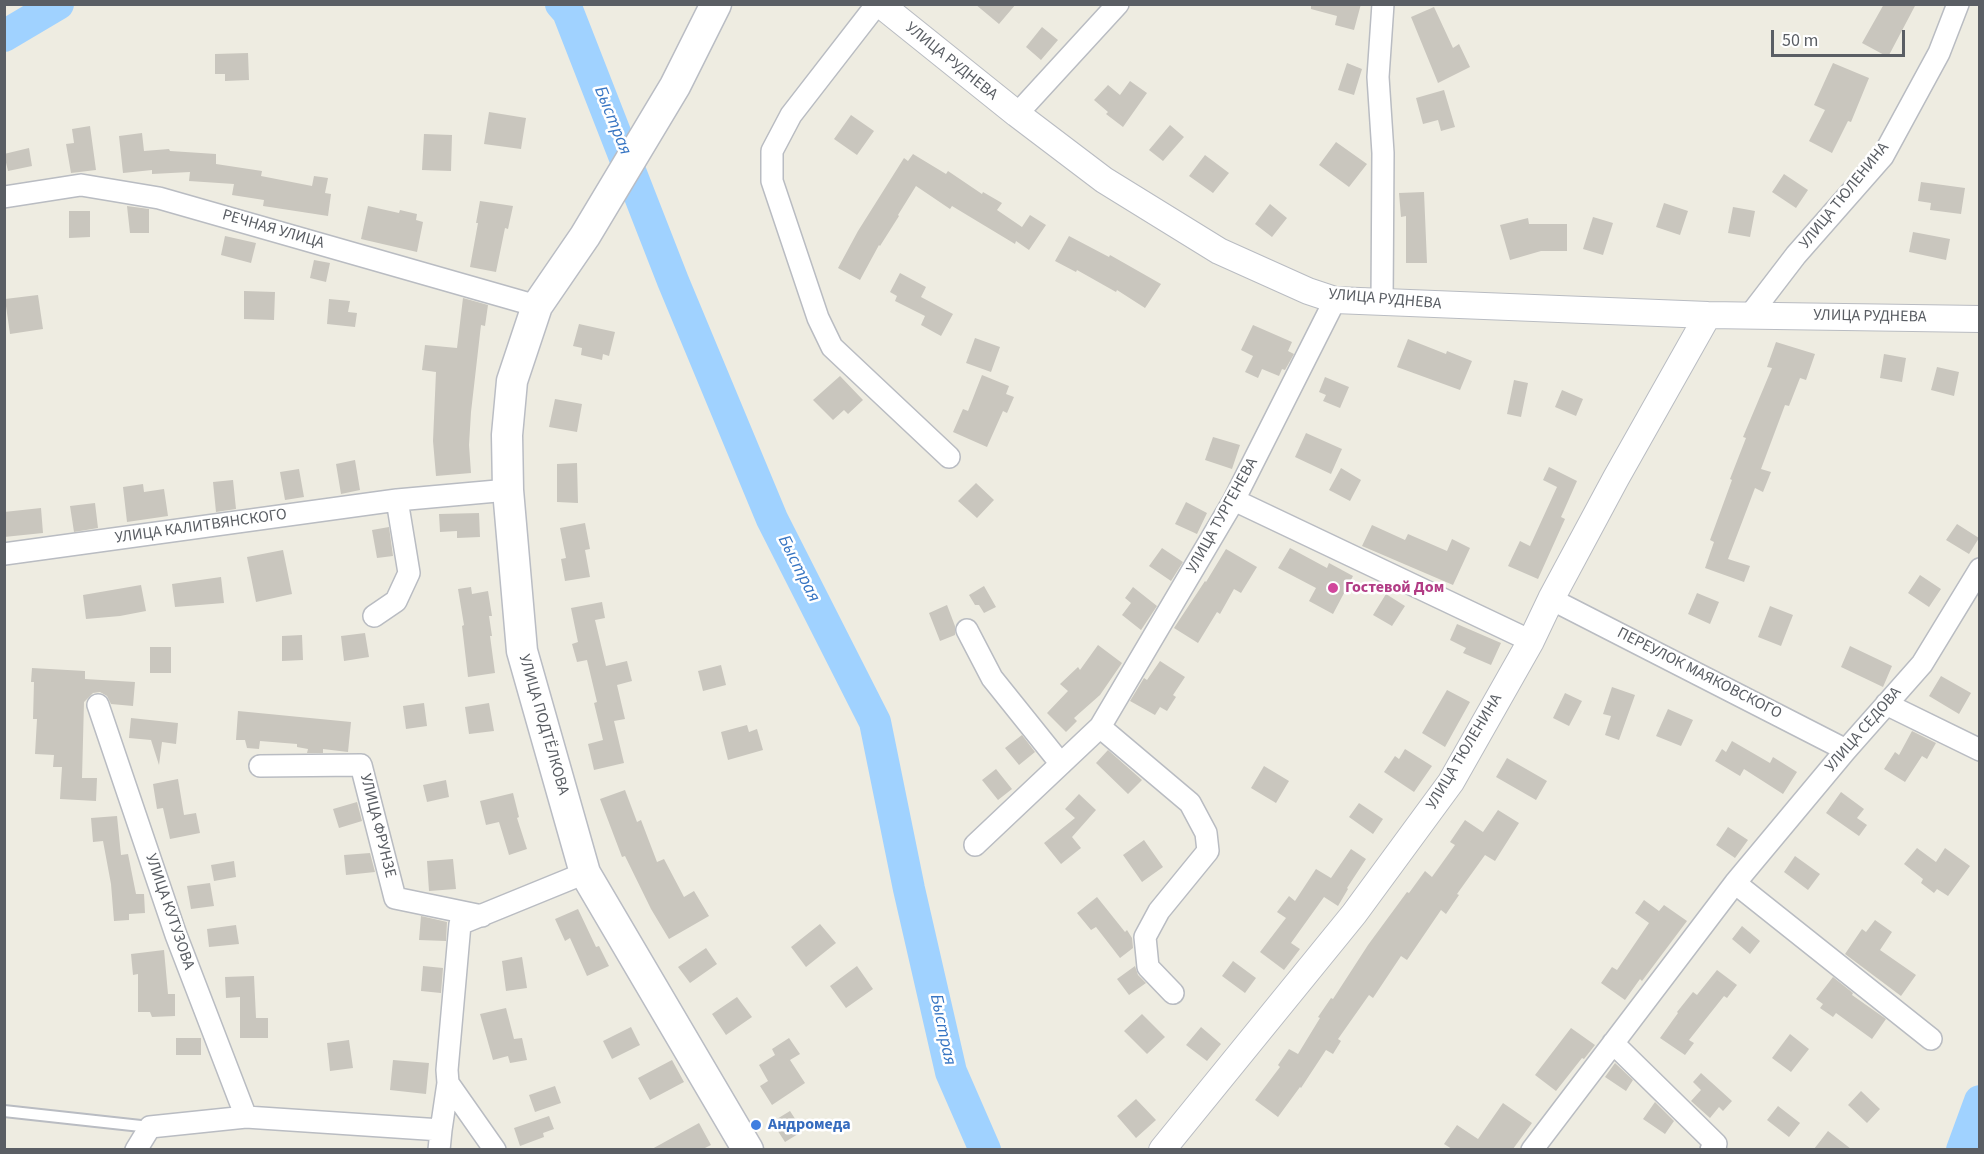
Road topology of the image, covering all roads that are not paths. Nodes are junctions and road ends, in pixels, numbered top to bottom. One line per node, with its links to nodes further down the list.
1 (717, 4): 10 (main road, УЛИЦА ПОДТЁЛКОВА)
2 (879, 4): 6 (street, УЛИЦА РУДНЕВА); 14 (street, УЛИЦА РУДНЕВА)
3 (1118, 4): 6 (street)
4 (1383, 4): 9 (street)
5 (1958, 4): 12 (street, УЛИЦА ТЮЛЕНИНА)
6 (1017, 114): 8 (street, УЛИЦА РУДНЕВА)
7 (4, 197): 10 (street, РЕЧНАЯ УЛИЦА)
8 (1335, 300): 9 (street, УЛИЦА РУДНЕВА); 17 (street, УЛИЦА ТУРГЕНЕВА)
9 (1382, 303): 11 (street, УЛИЦА РУДНЕВА)
10 (537, 306): 15 (main road, УЛИЦА ПОДТЁЛКОВА)
11 (1708, 315): 12 (street, УЛИЦА РУДНЕВА); 20 (street, УЛИЦА ТЮЛЕНИНА)
12 (1750, 315): 13 (street, УЛИЦА РУДНЕВА)
13 (1980, 319)
14 (949, 457)
15 (508, 490): 16 (street, УЛИЦА КАЛИТВЯНСКОГО); 32 (main road, УЛИЦА ПОДТЁЛКОВА)
16 (397, 500): 18 (street, УЛИЦА КАЛИТВЯНСКОГО); 21 (street)
17 (1234, 500): 23 (street); 26 (street, УЛИЦА ТУРГЕНЕВА)
18 (4, 554)
19 (1980, 569): 24 (street, УЛИЦА СЕДОВА)
20 (1551, 599): 23 (street, УЛИЦА ТЮЛЕНИНА); 27 (street, ПЕРЕУЛОК МАЯКОВСКОГО)
21 (374, 616)
22 (967, 630): 29 (street)
23 (1531, 641): 46 (street, УЛИЦА ТЮЛЕНИНА)
24 (1886, 704): 27 (street, УЛИЦА СЕДОВА); 28 (street)
25 (98, 705): 40 (street, УЛИЦА КУТУЗОВА)
26 (1100, 727): 29 (street, УЛИЦА ТУРГЕНЕВА); 35 (street)
27 (1846, 750): 33 (street, УЛИЦА СЕДОВА)
28 (1980, 750)
29 (1061, 764): 31 (street, УЛИЦА ТУРГЕНЕВА)
30 (260, 766): 34 (street, УЛИЦА ФРУНЗЕ)
31 (975, 845)
32 (585, 873): 34 (street); 45 (main road, УЛИЦА ПОДТЁЛКОВА)
33 (1735, 883): 36 (street); 37 (street, УЛИЦА СЕДОВА)
34 (483, 916): 38 (street)
35 (1173, 993)
36 (1931, 1039)
37 (1613, 1043): 47 (street, УЛИЦА СЕДОВА); 48 (street)
38 (448, 1083): 42 (street); 44 (street)
39 (4, 1111): 41 (lane)
40 (246, 1117): 41 (street); 42 (street)
41 (150, 1127): 43 (street)
42 (440, 1140)
43 (136, 1149)
44 (495, 1149)
45 (748, 1149)
46 (1163, 1149)
47 (1532, 1149)
48 (1711, 1149)

